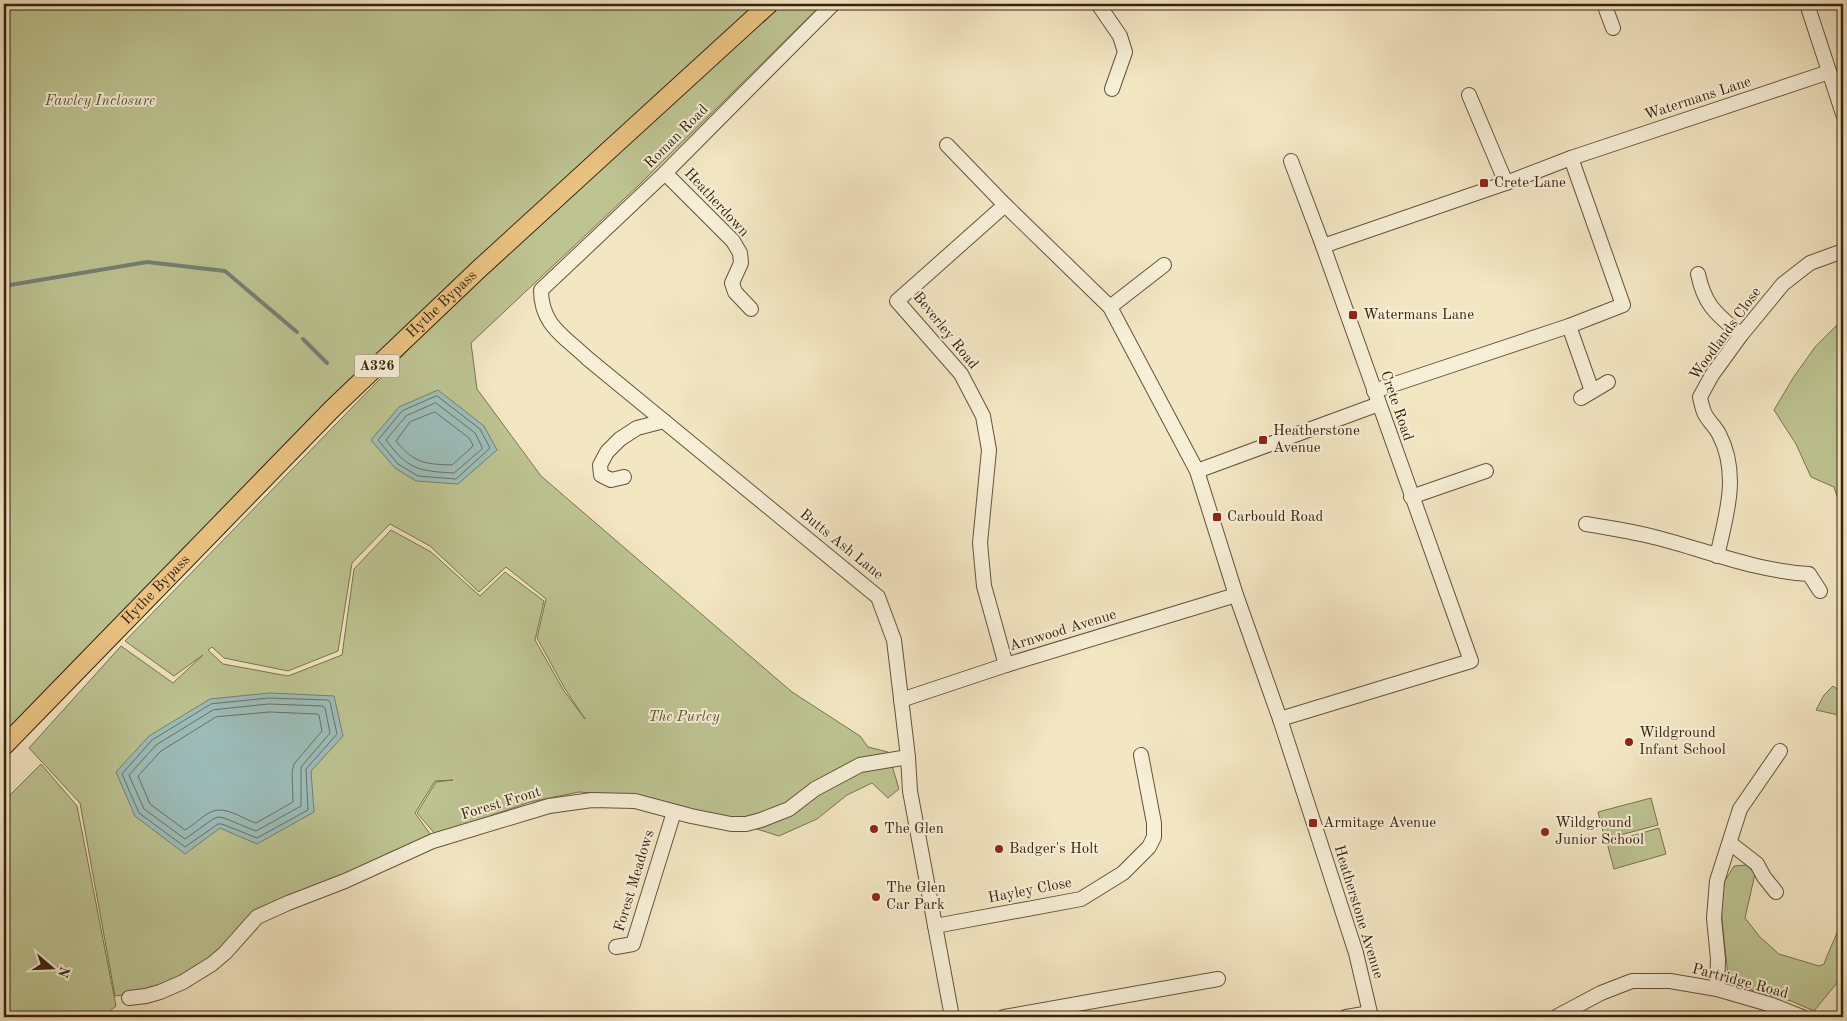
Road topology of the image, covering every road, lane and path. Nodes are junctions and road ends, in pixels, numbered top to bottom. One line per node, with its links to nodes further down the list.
1 (768, 4): 40 (main road, Hythe Bypass / A326)
2 (833, 4): 14 (street, Roman Road)
3 (1098, 4): 8 (street)
4 (1604, 4): 6 (street)
5 (1807, 4): 7 (street)
6 (1613, 28)
7 (1828, 72): 10 (street); 12 (street, Watermans Lane)
8 (1112, 89)
9 (1469, 95): 15 (street)
10 (1843, 109)
11 (947, 145): 16 (street, Heatherstone Avenue)
12 (1571, 158): 15 (street, Watermans Lane); 24 (street)
13 (1291, 161): 17 (street, Crete Road)
14 (665, 172): 21 (street, Roman Road); 23 (street, Heatherdown)
15 (1506, 183): 17 (street, Watermans Lane)
16 (1005, 205): 22 (street, Heatherstone Avenue); 37 (street, Beverley Road)
17 (1323, 246): 27 (street, Crete Road)
18 (1843, 251): 25 (street, Woodlands Close)
19 (1164, 266): 22 (street)
20 (1698, 274): 25 (street)
21 (541, 290): 28 (street, Butts Ash Lane)
22 (1110, 307): 29 (street, Heatherstone Avenue)
23 (751, 309)
24 (1569, 326): 26 (street); 27 (street)
25 (1741, 335): 34 (street, Woodlands Close)
26 (1608, 382)
27 (1376, 398): 29 (street); 32 (street, Crete Road)
28 (664, 421): 31 (street); 38 (street, Butts Ash Lane)
29 (1198, 471): 36 (street, Heatherstone Avenue)
30 (1486, 471): 32 (street)
31 (624, 477)
32 (1411, 497): 39 (street, Crete Road)
33 (1586, 524): 34 (street)
34 (1717, 556): 35 (street)
35 (1820, 591)
36 (1236, 595): 37 (street, Arnwood Avenue); 39 (street, Heatherstone Avenue)
37 (1006, 666): 38 (street, Arnwood Avenue)
38 (900, 700): 43 (street, Butts Ash Lane)
39 (1280, 718): 52 (street, Heatherstone Avenue)
40 (4, 746)
41 (1780, 751): 45 (street)
42 (1141, 755): 47 (street, Hayley Close)
43 (908, 757): 44 (street, Forest Front); 47 (street, Butts Ash Lane)
44 (674, 812): 48 (street, Forest Meadows); 51 (street, Forest Front)
45 (1730, 843): 46 (street); 50 (street)
46 (1776, 892)
47 (935, 926): 53 (street, Butts Ash Lane)
48 (616, 947)
49 (1218, 979): 54 (street)
50 (1717, 989): 56 (street, Partridge Road); 57 (street, Partridge Road)
51 (129, 998)
52 (1370, 1015): 55 (street)
53 (952, 1017)
54 (1004, 1017)
55 (1346, 1017)
56 (1556, 1017)
57 (1802, 1017)

